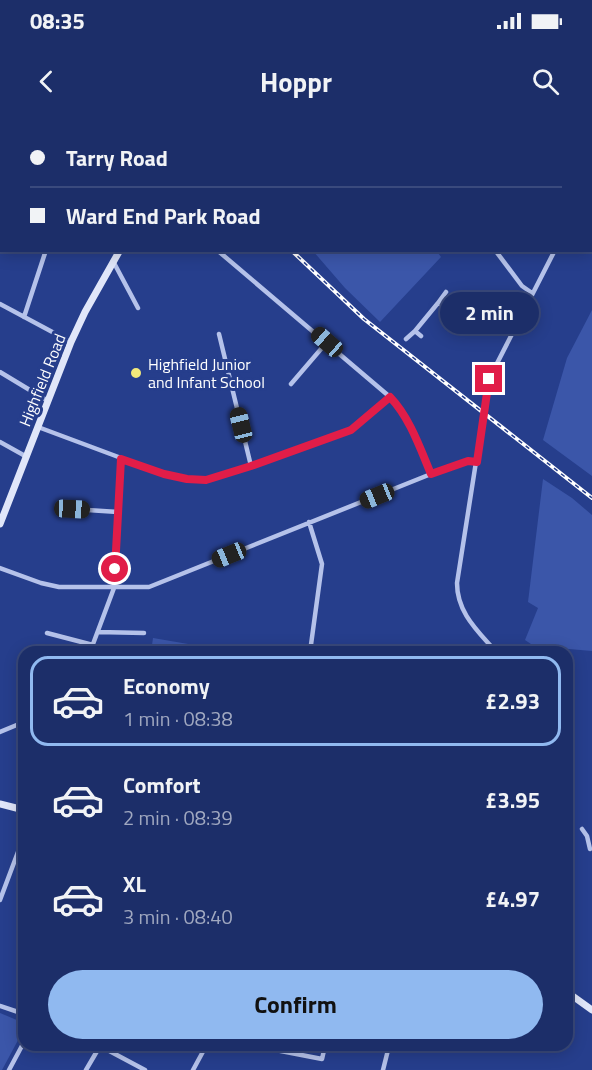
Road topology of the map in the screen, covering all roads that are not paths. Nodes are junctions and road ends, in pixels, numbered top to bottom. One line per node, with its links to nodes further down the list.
1 (45, 252): 12 (street)
2 (119, 252): 6 (main road, Highfield Road)
3 (219, 252): 19 (street)
4 (496, 252): 8 (street)
5 (554, 252): 8 (street)
6 (113, 261): 11 (street); 18 (main road, Highfield Road)
7 (446, 292): 9 (street)
8 (532, 293): 13 (street)
9 (438, 303): 13 (street); 14 (street)
10 (0, 304): 12 (street)
11 (138, 308)
12 (24, 317): 18 (street)
13 (515, 326): 28 (street)
14 (415, 332): 16 (street); 17 (street)
15 (219, 334): 29 (street)
16 (421, 336)
17 (406, 339)
18 (71, 342): 23 (main road, Highfield Road)
19 (327, 342): 21 (street); 22 (street)
20 (0, 372): 23 (street)
21 (291, 384)
22 (390, 397): 29 (street); 30 (street)
23 (48, 401): 24 (main road, Highfield Road)
24 (38, 427): 26 (main road, Highfield Road); 27 (street)
25 (0, 442): 26 (street)
26 (27, 457): 34 (main road, Highfield Road)
27 (121, 459): 29 (street); 32 (street)
28 (477, 462): 30 (street); 42 (street)
29 (251, 466)
30 (431, 474): 33 (street)
31 (72, 509): 32 (street)
32 (118, 512): 36 (street)
33 (309, 522): 36 (street); 41 (street)
34 (0, 524)
35 (0, 568): 36 (street)
36 (114, 588): 37 (street)
37 (98, 632): 39 (street); 40 (street)
38 (47, 633): 40 (street)
39 (144, 633)
40 (93, 645)
41 (311, 646)
42 (491, 646)
43 (18, 723): 44 (street)
44 (0, 732)
45 (0, 804): 46 (main road)
46 (18, 808)
47 (582, 829): 48 (street)
48 (590, 835): 49 (street)
49 (590, 849)
50 (18, 852): 51 (street)
51 (0, 900)
52 (573, 996): 54 (main road)
53 (0, 1006): 55 (street)
54 (591, 1007)
55 (18, 1012)
56 (19, 1051): 63 (street)
57 (97, 1051): 64 (street)
58 (109, 1051): 65 (street)
59 (203, 1051): 66 (street)
60 (281, 1051): 61 (street)
61 (324, 1051)
62 (388, 1051): 67 (street)
63 (9, 1070)
64 (86, 1070)
65 (145, 1070)
66 (193, 1070)
67 (383, 1070)

